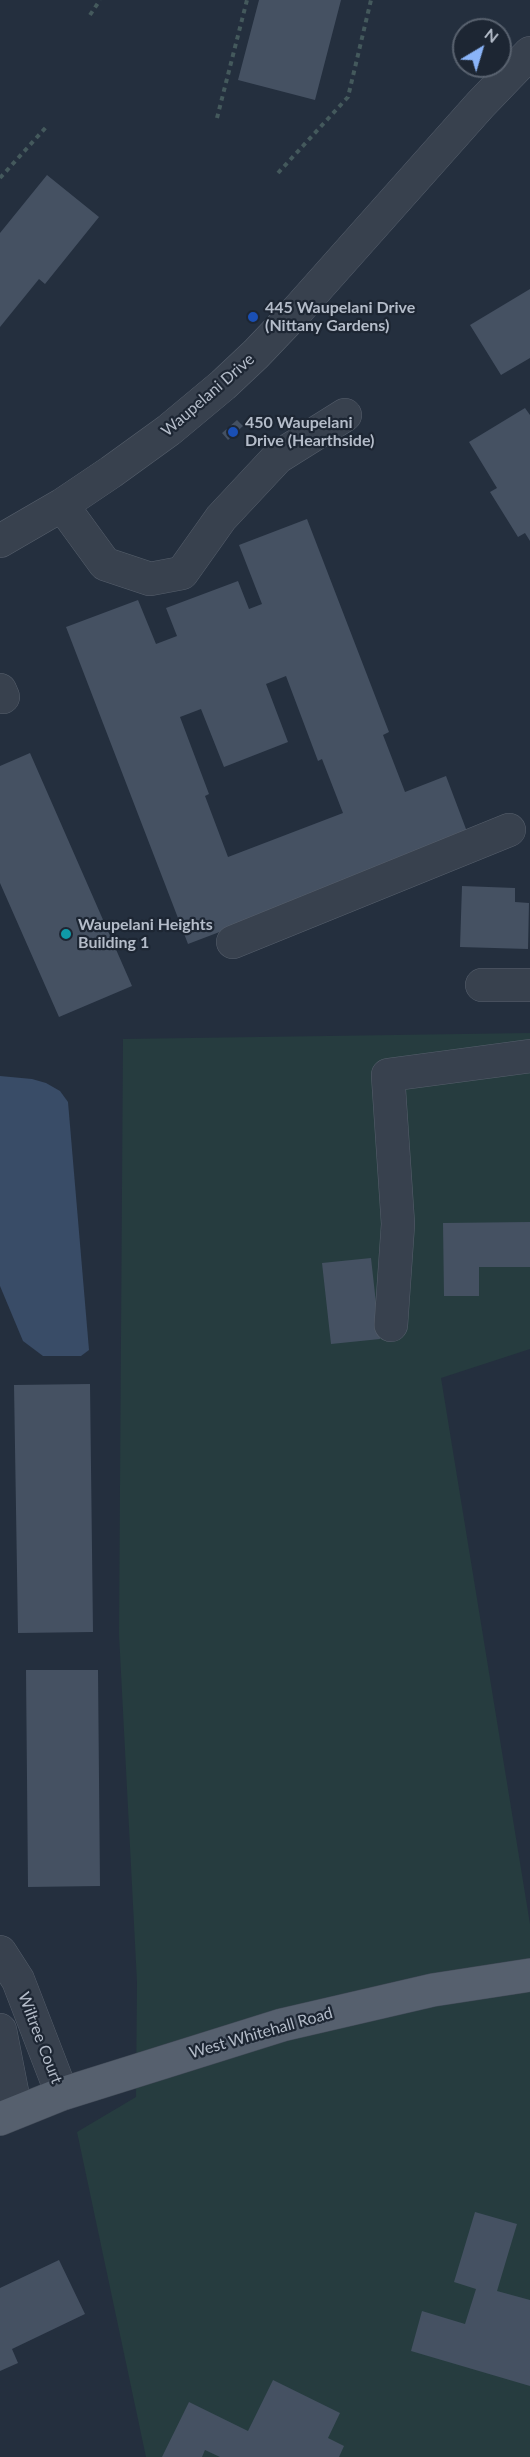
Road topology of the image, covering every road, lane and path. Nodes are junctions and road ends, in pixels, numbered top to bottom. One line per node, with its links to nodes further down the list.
1 (100, 0): 4 (path)
2 (247, 0): 6 (path)
3 (371, 0): 8 (path)
4 (90, 15)
5 (530, 53): 11 (street, Waupelani Drive)
6 (217, 118)
7 (48, 125): 9 (path)
8 (278, 173)
9 (0, 178)
10 (345, 415): 11 (street)
11 (62, 505): 12 (street, Waupelani Drive)
12 (0, 541)
13 (508, 830): 14 (street)
14 (233, 942)
15 (482, 985): 16 (street)
16 (530, 985)
17 (530, 1056): 18 (street)
18 (391, 1325)
19 (0, 1952): 22 (street, Wiltree Court)
20 (530, 1975): 22 (main road, West Whitehall Road)
21 (0, 2030): 23 (street)
22 (62, 2094): 23 (main road, West Whitehall Road)
23 (8, 2115)

